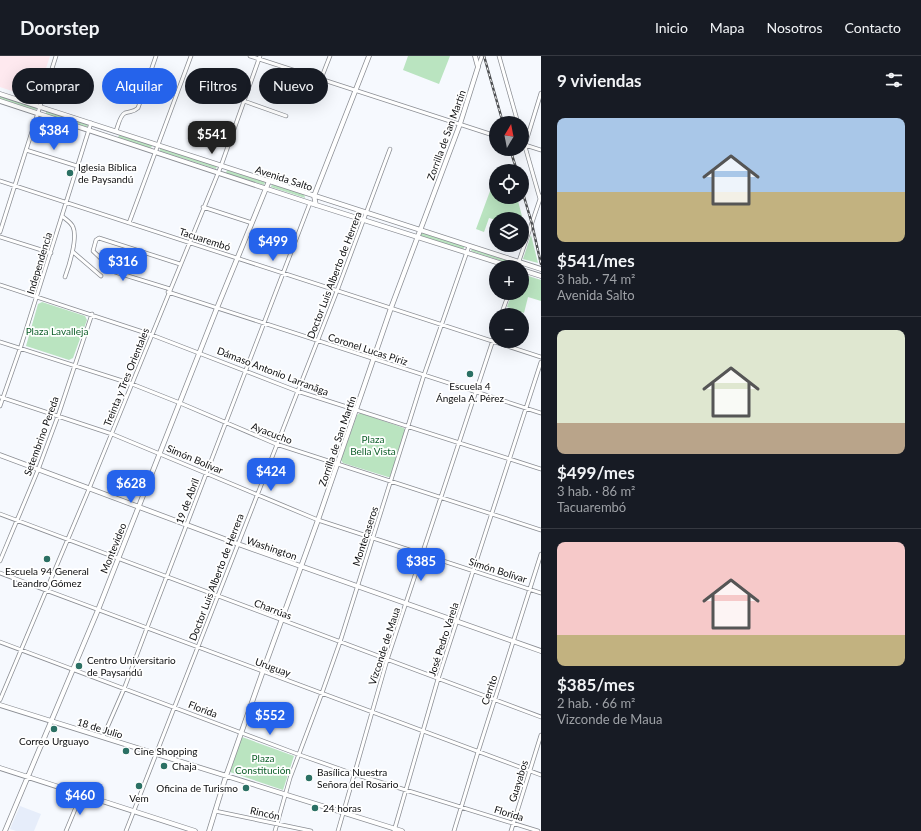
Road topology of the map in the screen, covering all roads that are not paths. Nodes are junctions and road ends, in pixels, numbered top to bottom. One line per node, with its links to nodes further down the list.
1 (56, 56): 22 (street)
2 (156, 56): 30 (street)
3 (191, 56): 33 (street)
4 (250, 56): 9 (street)
5 (330, 56): 13 (street)
6 (370, 56): 16 (street)
7 (475, 56): 11 (street)
8 (499, 56): 25 (street)
9 (259, 58): 12 (street); 14 (street, Treinta y Tres Orientales)
10 (481, 58): 11 (street, Zorrilla de San Martín)
11 (478, 67): 27 (street, Zorrilla de San Martín)
12 (288, 68)
13 (325, 68)
14 (251, 81)
15 (328, 81): 16 (street)
16 (356, 90): 27 (street); 48 (street)
17 (541, 93): 28 (street)
18 (0, 94): 22 (street, Avenida Salto)
19 (0, 101): 23 (street, Avenida Salto)
20 (243, 104): 41 (street, Treinta y Tres Orientales)
21 (251, 104): 24 (street)
22 (40, 107): 23 (street); 26 (street, Avenida Salto)
23 (38, 114): 29 (street, Avenida Salto); 36 (street)
24 (286, 116)
25 (516, 116)
26 (91, 123): 29 (street, Independencia); 30 (street, Avenida Salto)
27 (460, 124): 31 (street); 62 (street, Zorrilla de San Martín)
28 (529, 127)
29 (89, 130): 32 (street, Avenida Salto); 40 (street, Independencia)
30 (115, 131): 32 (street); 33 (street, Avenida Salto)
31 (489, 134)
32 (112, 137): 38 (street, Avenida Salto)
33 (158, 145): 38 (street); 41 (street, Avenida Salto)
34 (529, 146): 37 (street)
35 (390, 149): 57 (street, Doctor Luis Alberto de Herrera)
36 (26, 150): 40 (street); 45 (street)
37 (541, 150)
38 (156, 151): 42 (street, Avenida Salto); 60 (street)
39 (527, 156): 49 (street)
40 (77, 166): 50 (street, Independencia)
41 (221, 166): 42 (street, Treinta y Tres Orientales); 44 (street, Avenida Salto)
42 (218, 172): 46 (street, Avenida Salto); 55 (street, Treinta y Tres Orientales)
43 (0, 181): 45 (street, Tacuarembó)
44 (269, 181): 46 (street, Montevideo); 47 (street, Avenida Salto)
45 (15, 186): 50 (street, Tacuarembó); 63 (street)
46 (267, 188): 51 (street, Avenida Salto); 61 (street, Montevideo)
47 (307, 194): 48 (street, Avenida Salto); 51 (street)
48 (314, 196): 52 (street, Avenida Salto); 53 (street)
49 (541, 198): 54 (street)
50 (66, 203): 58 (street, Independencia); 60 (street, Tacuarembó)
51 (310, 203): 53 (street, Avenida Salto); 79 (street, 19 de Abril)
52 (341, 204): 56 (street); 57 (street, Avenida Salto)
53 (316, 205): 56 (street, Avenida Salto)
54 (540, 206): 74 (street)
55 (203, 207): 61 (street); 66 (street, Treinta y Tres Orientales)
56 (338, 211): 59 (street, Avenida Salto)
57 (367, 212): 59 (street, Doctor Luis Alberto de Herrera); 62 (street, Avenida Salto)
58 (62, 216): 68 (street); 70 (street, Independencia)
59 (364, 219): 65 (street, Avenida Salto); 85 (street, Doctor Luis Alberto de Herrera)
60 (129, 223): 66 (street, Tacuarembó)
61 (252, 223): 71 (street, Montevideo)
62 (420, 230): 65 (street, Zorrilla de San Martín); 67 (street, Avenida Salto)
63 (0, 232)
64 (0, 237): 70 (street)
65 (418, 237): 69 (street, Avenida Salto); 88 (street, Zorrilla de San Martín)
66 (189, 242): 71 (street, Tacuarembó); 75 (street, Treinta y Tres Orientales)
67 (469, 246): 69 (street, Montecaseros); 73 (street, Avenida Salto)
68 (73, 252): 80 (street); 82 (street)
69 (467, 252): 72 (street, Avenida Salto); 91 (street, Montecaseros)
70 (51, 253): 86 (street, Independencia)
71 (238, 258): 79 (street, Tacuarembó); 87 (street, Montevideo)
72 (491, 260)
73 (505, 260)
74 (520, 260)
75 (180, 264): 84 (street, Treinta y Tres Orientales); 84 (street, Coronel Lucas Píriz)
76 (529, 267): 77 (street, Avenida Salto)
77 (541, 269)
78 (529, 272): 81 (street)
79 (284, 273): 85 (street, Tacuarembó); 90 (street, 19 de Abril)
80 (101, 276)
81 (541, 276)
82 (65, 277)
83 (0, 285): 86 (street, Dámaso Antonio Larranãga)
84 (169, 291): 87 (street, Coronel Lucas Píriz); 92 (street, Treinta y Tres Orientales)
85 (337, 291): 88 (street, Tacuarembó); 94 (street, Doctor Luis Alberto de Herrera)
86 (37, 296): 89 (street, Dámaso Antonio Larranãga); 98 (street, Independencia)
87 (217, 308): 90 (street, Coronel Lucas Píriz); 99 (street, Montevideo)
88 (391, 308): 91 (street, Tacuarembó); 101 (street, Zorrilla de San Martín)
89 (92, 314): 92 (street, Dámaso Antonio Larranãga); 103 (street, Setembrino Pereda)
90 (264, 324): 94 (street, Coronel Lucas Píriz); 104 (street, 19 de Abril)
91 (442, 324): 93 (street, Tacuarembó); 105 (street, Montecaseros)
92 (152, 335): 99 (street, Dámaso Antonio Larranãga); 106 (street, Treinta y Tres Orientales)
93 (489, 340)
94 (317, 341): 101 (street, Coronel Lucas Píriz); 107 (street, Doctor Luis Alberto de Herrera)
95 (0, 342): 98 (street, Ayacucho)
96 (491, 348): 108 (street, Vizconde de Maua)
97 (514, 348): 100 (street, Tacuarembó)
98 (20, 349): 103 (street, Ayacucho); 109 (street, Independencia)
99 (200, 352): 104 (street, Dámaso Antonio Larranãga); 110 (street, Montevideo)
100 (541, 357)
101 (373, 359): 105 (street, Coronel Lucas Píriz); 113 (street, Zorrilla de San Martín)
102 (541, 362): 112 (street, José Pedro Varela)
103 (74, 366): 106 (street, Ayacucho); 115 (street, Setembrino Pereda)
104 (246, 370): 107 (street, Dámaso Antonio Larranãga); 116 (street, 19 de Abril)
105 (424, 375): 108 (street, Coronel Lucas Píriz); 117 (street, Montecaseros)
106 (132, 384): 110 (street, Ayacucho); 118 (street, Treinta y Tres Orientales)
107 (297, 391): 113 (street, Dámaso Antonio Larranãga); 120 (street, Doctor Luis Alberto de Herrera)
108 (476, 392): 112 (street, Coronel Lucas Píriz); 119 (street, Vizconde de Maua)
109 (1, 398): 111 (street, Independencia); 115 (street, Simón Bolívar)
110 (180, 403): 116 (street, Ayacucho); 121 (street, Montevideo)
111 (0, 406)
112 (526, 408): 114 (street, Coronel Lucas Píriz); 123 (street, José Pedro Varela)
113 (357, 410): 117 (street, Dámaso Antonio Larranãga); 124 (street, Zorrilla de San Martín)
114 (541, 413)
115 (58, 416): 118 (street, Simón Bolívar); 126 (street, Setembrino Pereda)
116 (226, 423): 120 (street, Ayacucho); 127 (street, 19 de Abril)
117 (409, 427): 119 (street, Dámaso Antonio Larranãga); 128 (street, Montecaseros)
118 (112, 434): 121 (street, Simón Bolívar); 129 (street, Treinta y Tres Orientales)
119 (459, 443): 123 (street, Dámaso Antonio Larranãga); 131 (street, Vizconde de Maua)
120 (276, 444): 124 (street, Ayacucho); 130 (street, Doctor Luis Alberto de Herrera)
121 (160, 453): 127 (street, Simón Bolívar); 132 (street, Montevideo)
122 (0, 455): 126 (street, Washington)
123 (509, 459): 125 (street, Dámaso Antonio Larranãga); 133 (street, José Pedro Varela)
124 (338, 464): 128 (street, Ayacucho); 135 (street, Zorrilla de San Martín)
125 (541, 469)
126 (38, 470): 129 (street, Washington); 136 (street, Setembrino Pereda)
127 (207, 473): 130 (street, Simón Bolívar); 137 (street, 19 de Abril)
128 (391, 481): 131 (street, Ayacucho); 139 (street, Montecaseros)
129 (89, 489): 132 (street, Washington); 140 (street, Treinta y Tres Orientales)
130 (257, 494): 135 (street, Simón Bolívar); 141 (street, Doctor Luis Alberto de Herrera)
131 (441, 497): 133 (street, Ayacucho); 142 (street, Vizconde de Maua)
132 (139, 507): 137 (street, Washington); 144 (street, Montevideo)
133 (492, 513): 138 (street, Ayacucho); 147 (street, José Pedro Varela)
134 (0, 514): 136 (street, Charrúas)
135 (318, 520): 139 (street, Simón Bolívar); 146 (street, Zorrilla de San Martín)
136 (17, 521): 140 (street, Charrúas); 145 (street, Setembrino Pereda)
137 (187, 525): 141 (street, Washington); 149 (street, 19 de Abril)
138 (541, 530)
139 (373, 539): 142 (street, Simón Bolívar); 150 (street, Montecaseros)
140 (68, 540): 144 (street, Charrúas); 152 (street, Treinta y Tres Orientales)
141 (238, 544): 146 (street, Washington); 154 (street, Doctor Luis Alberto de Herrera)
142 (422, 554): 147 (street, Simón Bolívar); 155 (street, Vizconde de Maua)
143 (541, 554): 151 (street, Cerrito)
144 (118, 559): 149 (street, Charrúas); 156 (street, Montevideo)
145 (0, 561)
146 (301, 567): 150 (street, Washington); 157 (street, Zorrilla de San Martín)
147 (473, 571): 151 (street, Simón Bolívar); 158 (street, José Pedro Varela)
148 (0, 573): 152 (street, Uruguay)
149 (167, 577): 154 (street, Charrúas); 159 (street, 19 de Abril)
150 (357, 586): 155 (street, Washington); 162 (street, Montecaseros)
151 (530, 589): 153 (street, Simón Bolívar); 160 (street, Cerrito)
152 (47, 591): 156 (street, Uruguay); 164 (street, Treinta y Tres Orientales)
153 (541, 593)
154 (218, 596): 157 (street, Charrúas); 163 (street, Doctor Luis Alberto de Herrera)
155 (406, 604): 158 (street, Washington); 166 (street, Vizconde de Maua)
156 (98, 610): 159 (street, Uruguay); 167 (street, Montevideo)
157 (282, 620): 162 (street, Charrúas); 168 (street, Zorrilla de San Martín)
158 (457, 622): 160 (street, Washington); 169 (street, José Pedro Varela)
159 (148, 628): 163 (street, Uruguay); 170 (street, 19 de Abril)
160 (513, 641): 165 (street, Washington); 173 (street, Cerrito)
161 (0, 642): 164 (street, Florida)
162 (340, 642): 166 (street, Charrúas); 171 (street, Montecaseros)
163 (198, 647): 168 (street, Uruguay); 175 (street, Doctor Luis Alberto de Herrera)
164 (22, 650): 167 (street, Florida); 172 (street, Treinta y Tres Orientales)
165 (541, 651)
166 (387, 660): 169 (street, Charrúas); 176 (street, Vizconde de Maua)
167 (73, 669): 170 (street, Florida); 178 (street, Montevideo)
168 (263, 671): 171 (street, Uruguay); 180 (street, Zorrilla de San Martín)
169 (438, 679): 173 (street, Charrúas); 179 (street, José Pedro Varela)
170 (124, 689): 175 (street, Florida); 182 (street, 19 de Abril)
171 (322, 693): 176 (street, Uruguay); 185 (street, Montecaseros)
172 (0, 700)
173 (494, 700): 177 (street, Charrúas); 183 (street, Cerrito)
174 (0, 705): 178 (street, 18 de Julio)
175 (175, 707): 180 (street, Florida); 184 (street, Doctor Luis Alberto de Herrera)
176 (371, 712): 179 (street, Uruguay); 188 (street, Vizconde de Maua)
177 (541, 718)
178 (52, 722): 182 (street, 18 de Julio); 191 (street, Montevideo)
179 (423, 731): 183 (street, Uruguay); 192 (street, José Pedro Varela)
180 (241, 733): 185 (street, Florida); 190 (street, Zorrilla de San Martín)
181 (541, 735): 187 (street, Guayabos)
182 (103, 737): 184 (street, 18 de Julio)
183 (478, 752): 187 (street, Uruguay); 195 (street, Cerrito)
184 (157, 755): 190 (street, 18 de Julio); 197 (street, Doctor Luis Alberto de Herrera)
185 (300, 755): 188 (street, Florida); 194 (street, Montecaseros)
186 (0, 768): 191 (street)
187 (529, 771): 189 (street, Uruguay); 200 (street, Guayabos)
188 (354, 774): 192 (street, Florida); 198 (street, Vizconde de Maua)
189 (541, 775)
190 (226, 776): 194 (street, 18 de Julio); 196 (street, Zorrilla de San Martín)
191 (28, 778): 193 (street); 203 (street, Montevideo)
192 (406, 790): 195 (street, Florida); 202 (street, José Pedro Varela)
193 (81, 795): 197 (street); 204 (street)
194 (286, 795): 198 (street, 18 de Julio); 199 (street, Montecaseros)
195 (461, 807): 200 (street, Florida); 212 (street, Cerrito)
196 (215, 811): 199 (street, Rincón); 207 (street, Zorrilla de San Martín)
197 (133, 812): 205 (street, Doctor Luis Alberto de Herrera); 206 (street)
198 (343, 813): 202 (street, 18 de Julio); 210 (street, Vizconde de Maua)
199 (277, 823): 208 (street, Montecaseros); 209 (street, Rincón)
200 (514, 823): 213 (street, Guayabos); 214 (street, Florida)
201 (0, 830): 203 (street)
202 (394, 830): 211 (street, 18 de Julio)
203 (4, 831)
204 (66, 831)
205 (126, 831)
206 (194, 831)
207 (208, 831)
208 (275, 831)
209 (310, 831)
210 (338, 831)
211 (402, 831)
212 (454, 831)
213 (511, 831)
214 (538, 831)

